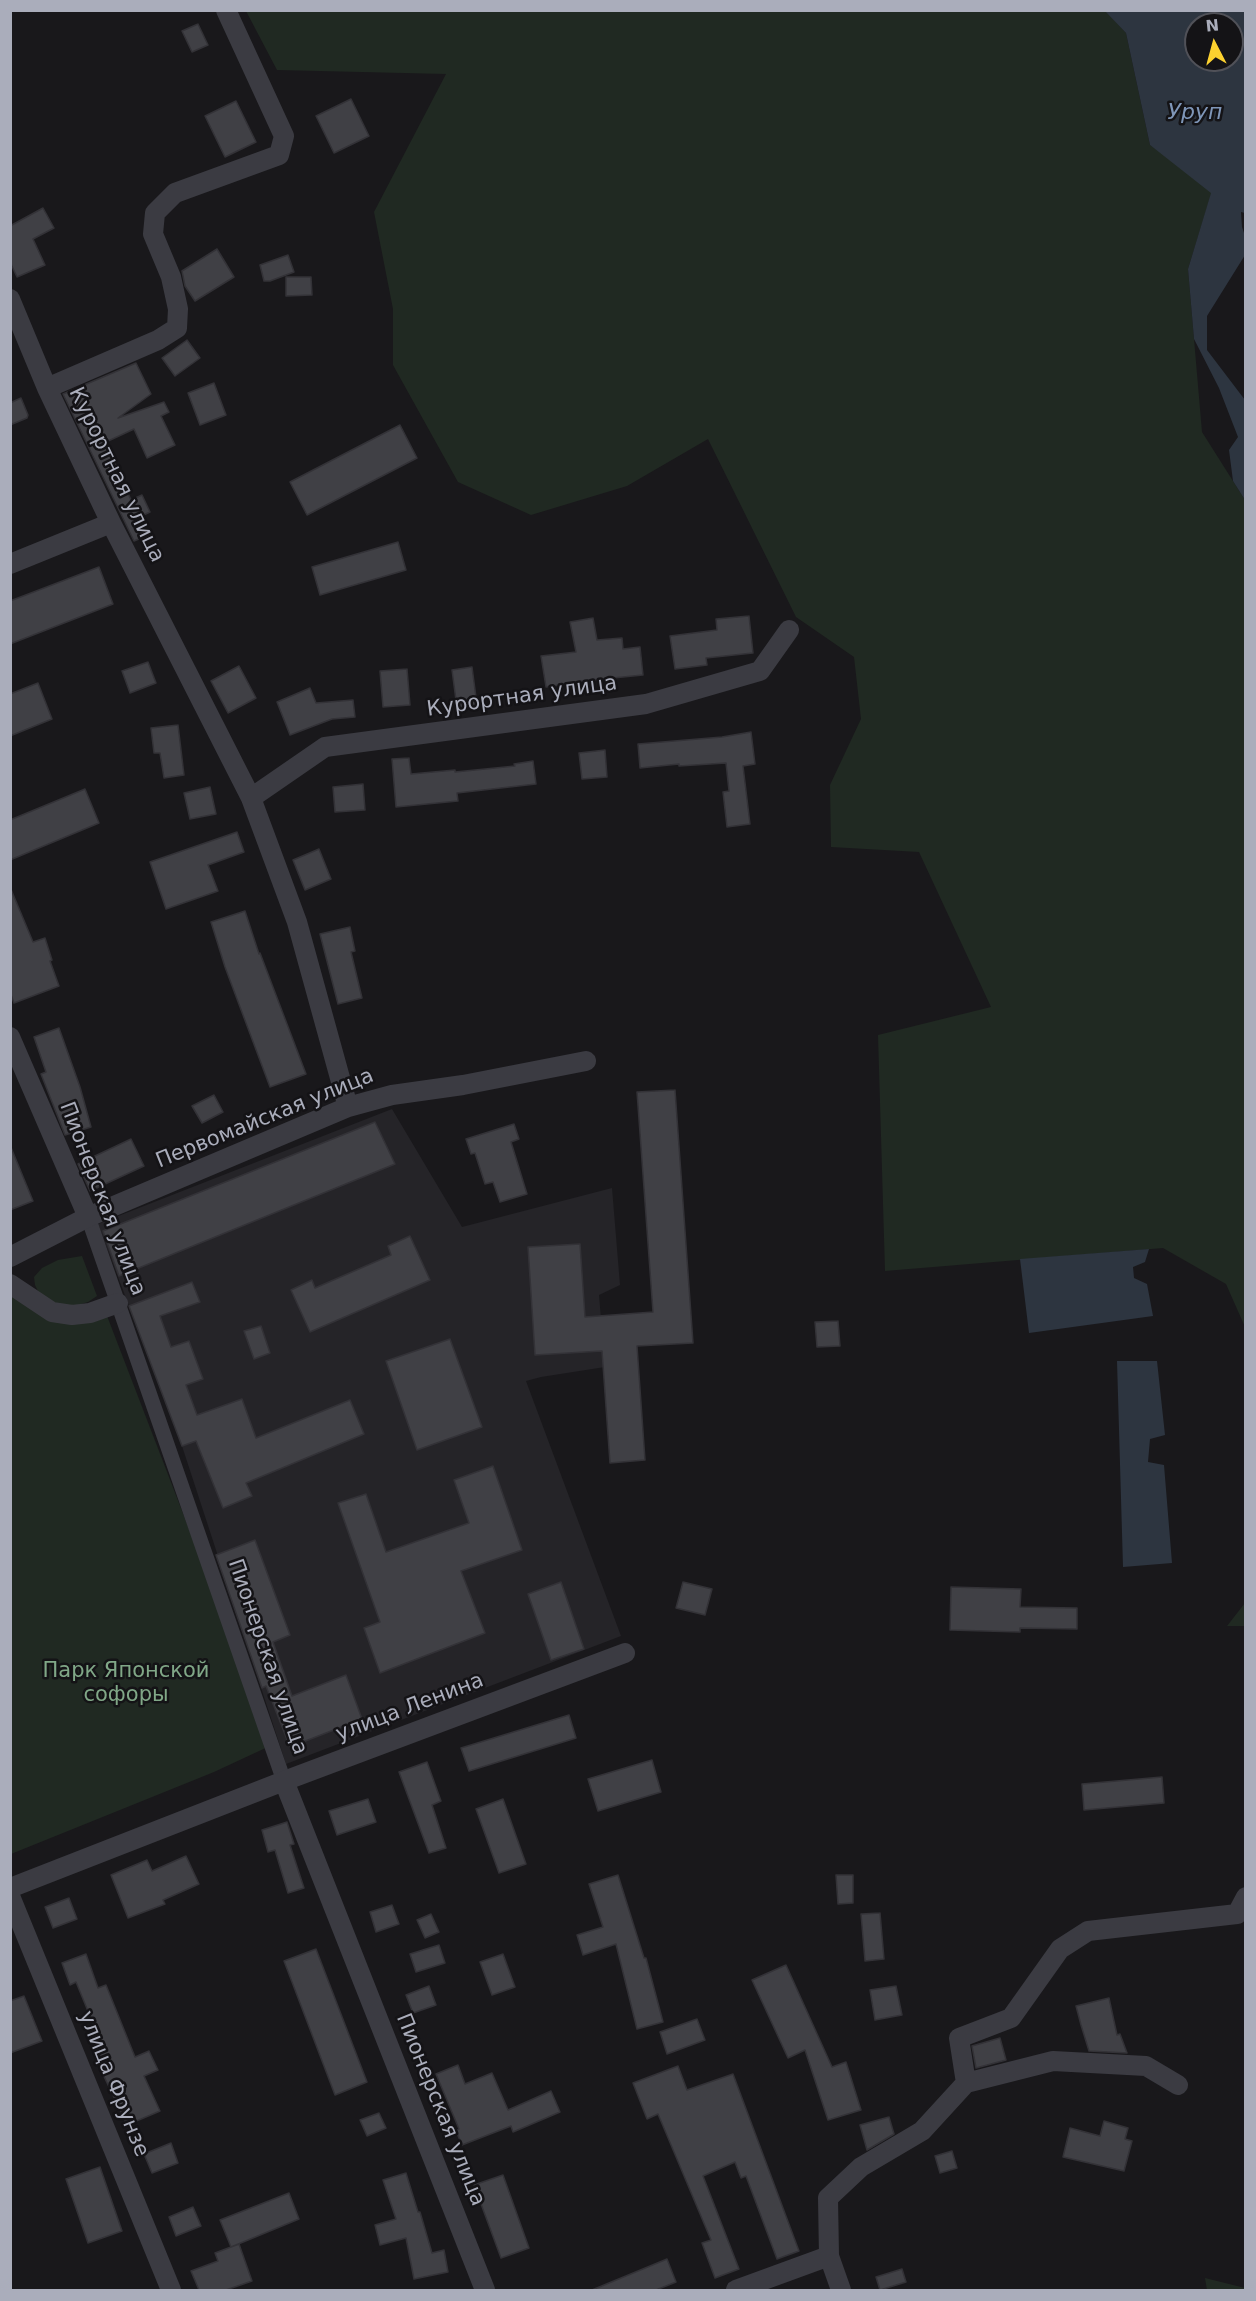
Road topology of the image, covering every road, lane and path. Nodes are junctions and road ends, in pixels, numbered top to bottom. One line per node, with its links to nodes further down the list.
1 (226, 10): 3 (street)
2 (10, 299): 3 (street, Курортная улица)
3 (47, 388): 4 (street, Курортная улица)
4 (111, 523): 5 (street); 7 (street, Курортная улица)
5 (10, 564)
6 (789, 630): 7 (street, Курортная улица)
7 (251, 798): 10 (street, Курортная улица)
8 (10, 1037): 11 (street, Пионерская улица)
9 (586, 1061): 10 (street, Первомайская улица)
10 (348, 1107): 11 (street, Первомайская улица)
11 (88, 1217): 12 (street, Первомайская улица); 14 (street, Пионерская улица)
12 (10, 1257)
13 (10, 1284): 14 (street)
14 (118, 1302): 16 (street, Пионерская улица)
15 (625, 1653): 16 (street, улица Ленина)
16 (284, 1781): 17 (street, улица Ленина); 24 (street, Пионерская улица)
17 (10, 1888)
18 (10, 1896): 23 (street, улица Фрунзе)
19 (1245, 1898): 20 (street)
20 (966, 2083): 21 (street); 22 (street)
21 (1178, 2085)
22 (829, 2256): 25 (street); 26 (street)
23 (171, 2290)
24 (485, 2290)
25 (736, 2290)
26 (841, 2290)

